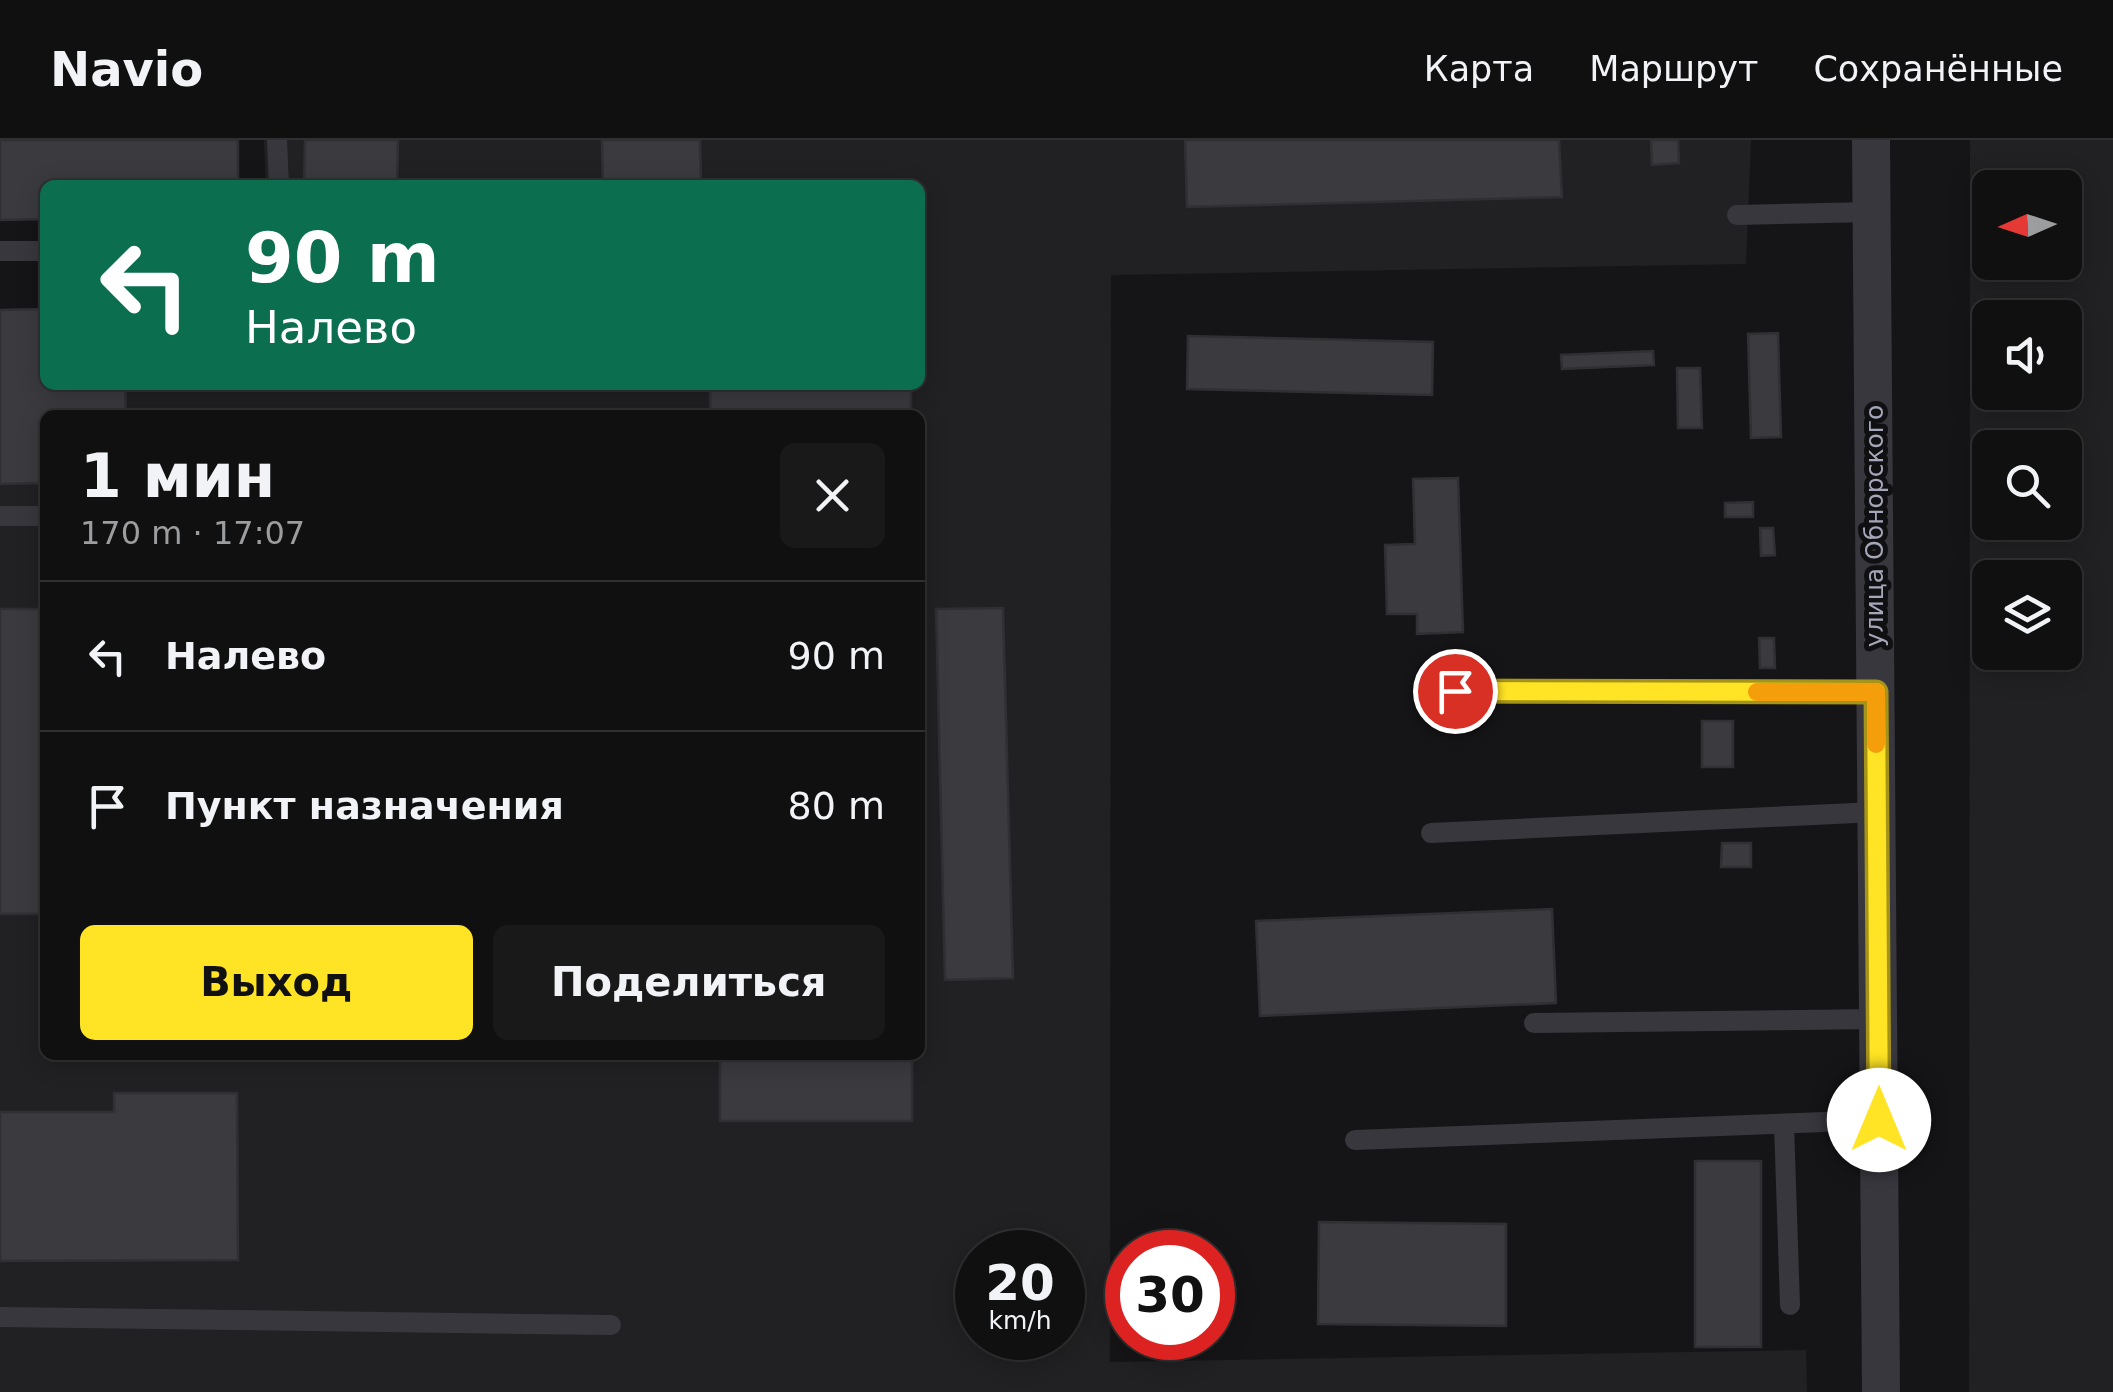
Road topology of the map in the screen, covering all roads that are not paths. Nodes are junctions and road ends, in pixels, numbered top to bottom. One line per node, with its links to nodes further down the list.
1 (277, 140): 3 (lane)
2 (1871, 140): 4 (street, улица Обнорского)
3 (279, 180)
4 (1872, 212): 5 (lane); 11 (street, улица Обнорского)
5 (1737, 215)
6 (0, 251): 7 (lane)
7 (40, 251)
8 (0, 516): 9 (lane)
9 (40, 516)
10 (1455, 691): 11 (lane)
11 (1876, 692): 12 (street, улица Обнорского)
12 (1876, 812): 13 (lane); 14 (street, улица Обнорского)
13 (1431, 833)
14 (1878, 1019): 15 (lane); 16 (street, улица Обнорского)
15 (1534, 1023)
16 (1879, 1120): 17 (lane); 22 (street, улица Обнорского)
17 (1784, 1124): 18 (lane); 19 (lane)
18 (1354, 1140)
19 (1790, 1304)
20 (0, 1317): 21 (lane)
21 (611, 1326)
22 (1881, 1392)

